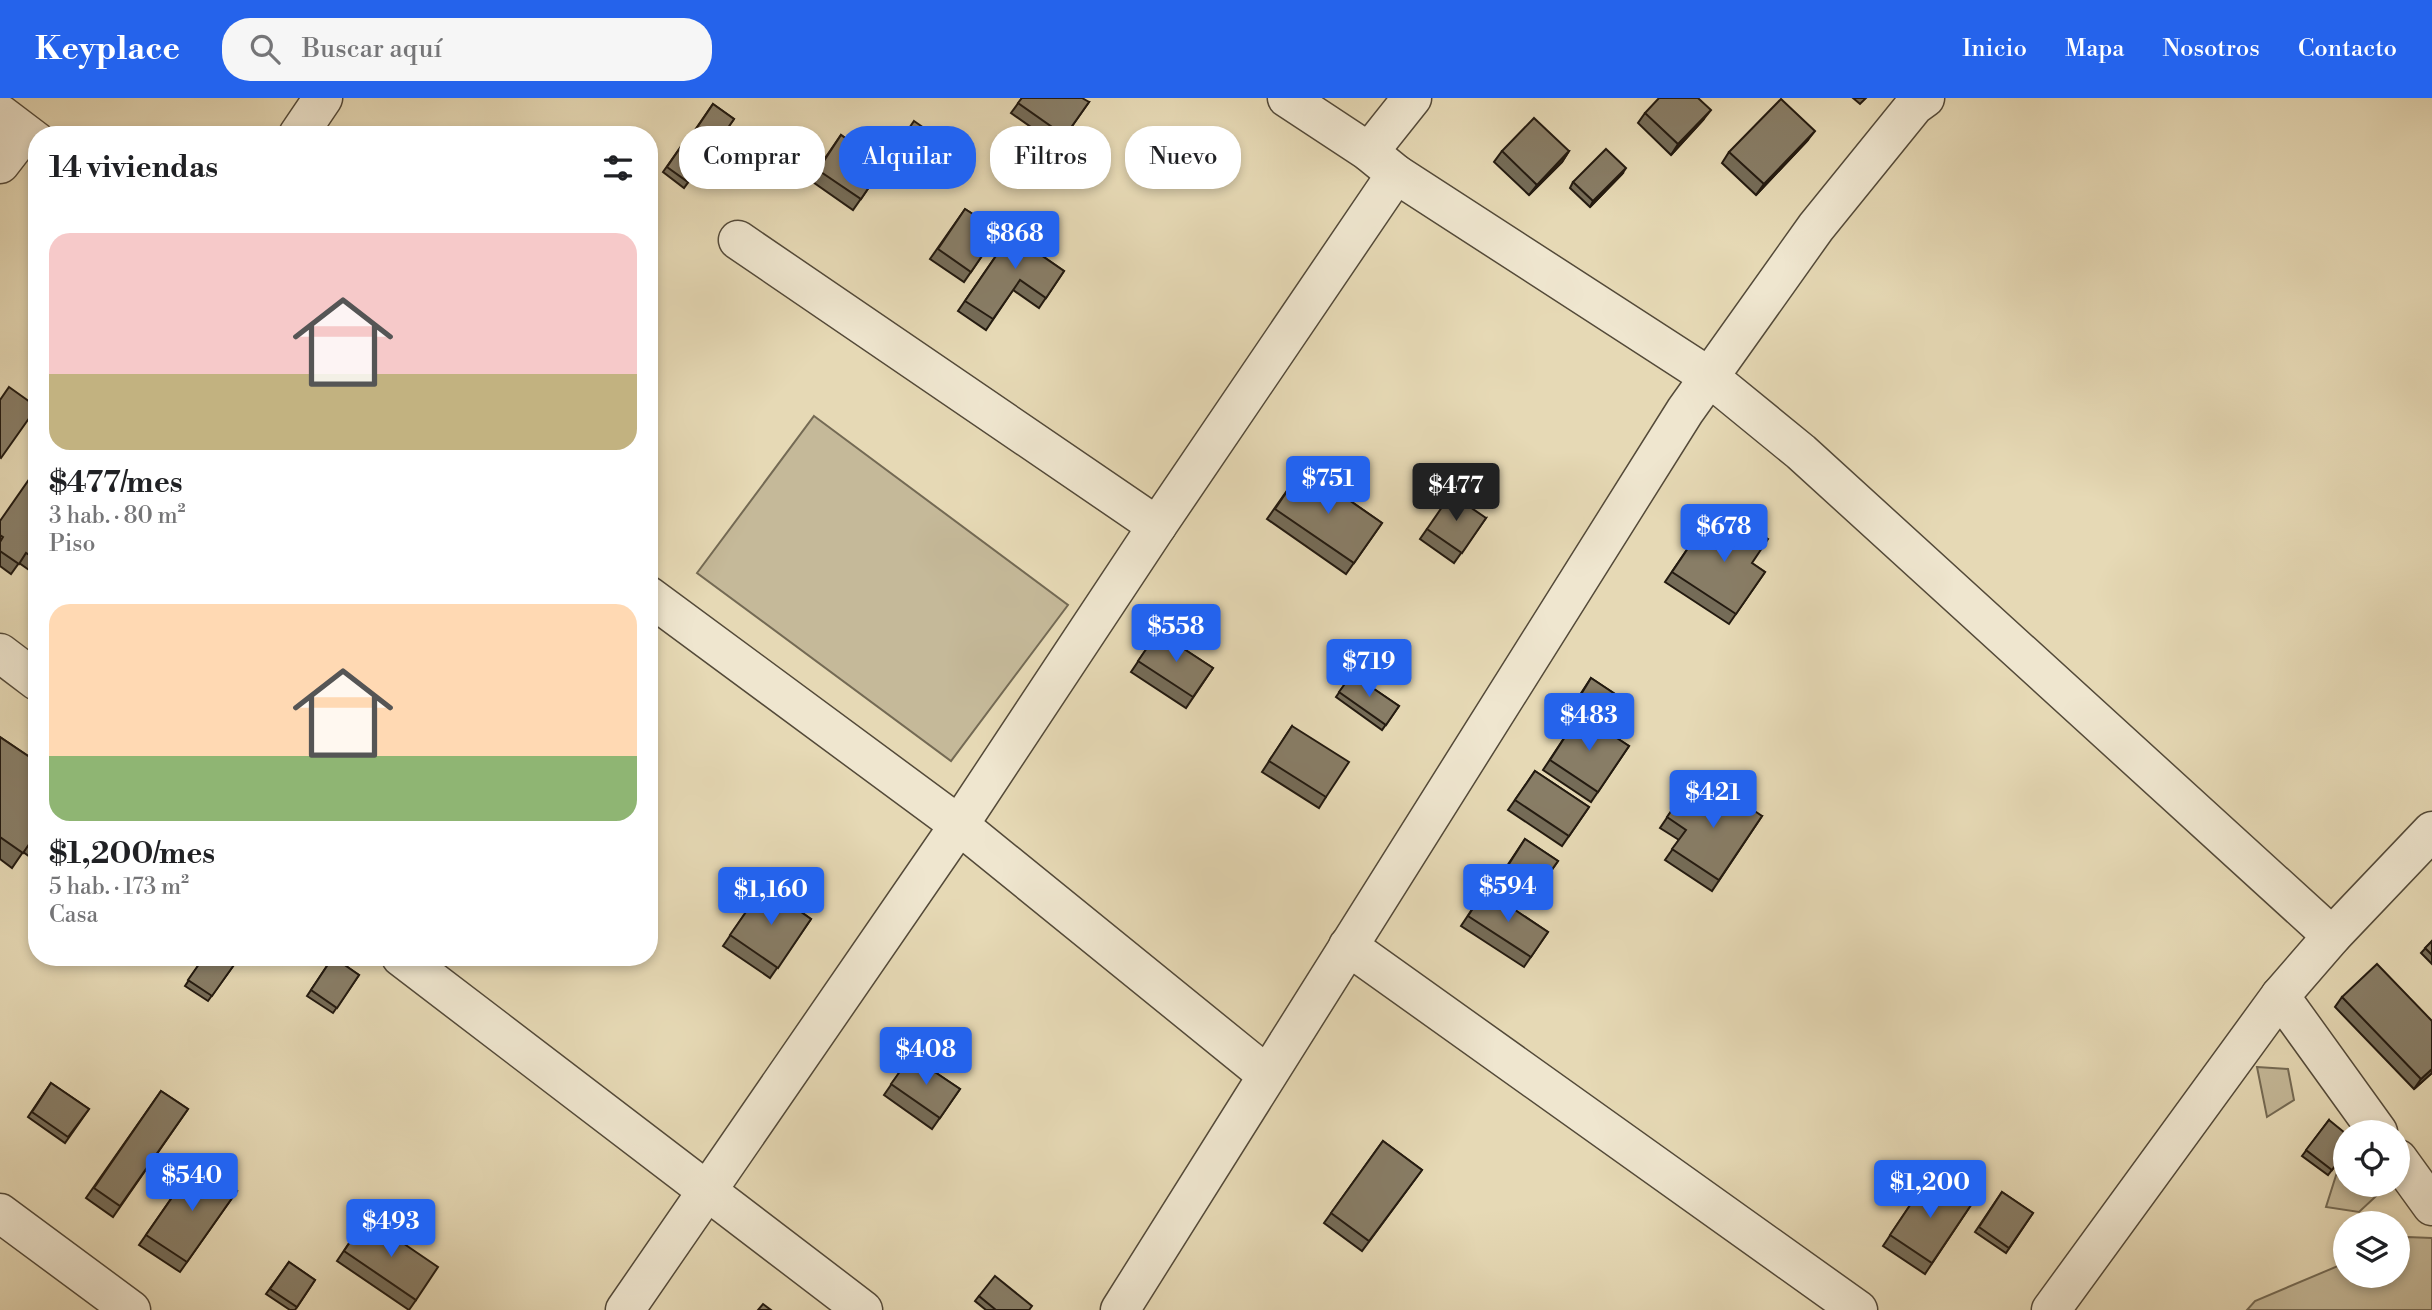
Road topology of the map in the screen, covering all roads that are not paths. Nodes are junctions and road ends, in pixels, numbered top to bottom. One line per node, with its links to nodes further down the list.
1 (323, 98): 5 (street)
2 (1287, 98): 7 (street)
3 (1412, 98): 7 (street)
4 (1926, 98): 10 (street)
5 (304, 126)
6 (20, 130): 8 (street)
7 (1382, 163): 10 (street); 11 (street)
8 (0, 164)
9 (738, 240): 11 (street)
10 (1709, 376): 17 (street); 18 (street)
11 (1157, 526): 15 (street)
12 (658, 603): 15 (street)
13 (0, 653): 14 (street)
14 (28, 674)
15 (959, 825): 21 (street); 24 (street)
16 (2432, 831): 17 (street)
17 (2332, 936): 20 (street)
18 (1348, 946): 21 (street); 31 (street)
19 (413, 966): 24 (street)
20 (2280, 996): 22 (street); 32 (street)
21 (1267, 1075): 30 (street)
22 (2369, 1120)
23 (2410, 1175): 25 (street)
24 (708, 1189): 28 (street); 29 (street)
25 (2432, 1206)
26 (0, 1213): 27 (street)
27 (131, 1310)
28 (625, 1310)
29 (863, 1310)
30 (1120, 1310)
31 (1858, 1310)
32 (2051, 1310)

